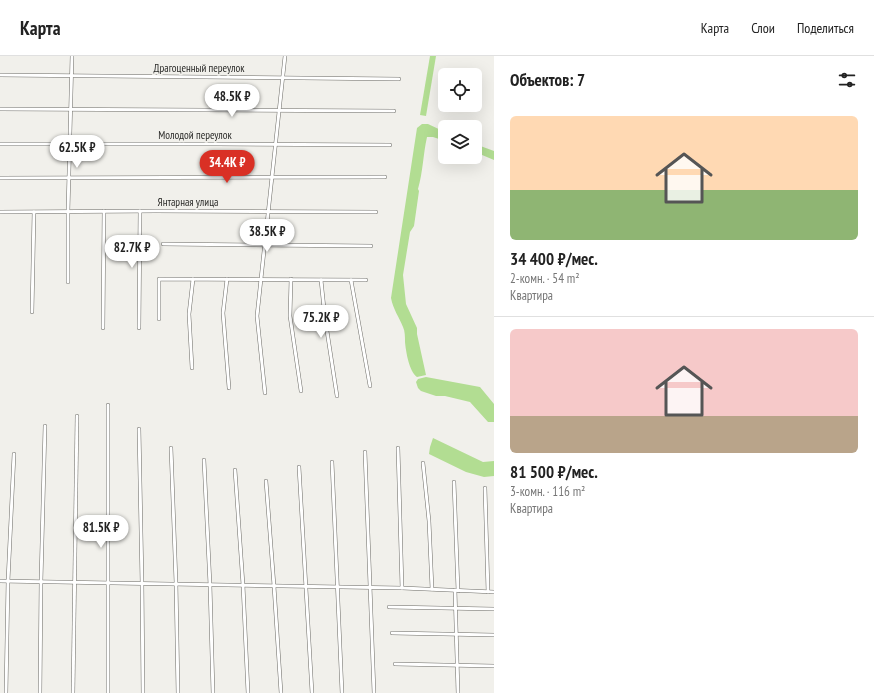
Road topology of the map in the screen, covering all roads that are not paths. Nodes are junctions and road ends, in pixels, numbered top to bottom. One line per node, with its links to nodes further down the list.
1 (72, 56): 4 (street)
2 (285, 56): 5 (street)
3 (0, 75): 4 (street, Драгоценный переулок)
4 (71, 76): 5 (street, Драгоценный переулок); 8 (street)
5 (283, 78): 6 (street, Драгоценный переулок); 9 (street)
6 (399, 78)
7 (0, 109): 8 (street)
8 (70, 110): 9 (street); 12 (street)
9 (279, 111): 10 (street); 13 (street)
10 (394, 111)
11 (0, 144): 12 (street, Молодой переулок)
12 (70, 144): 13 (street, Молодой переулок); 18 (street)
13 (276, 144): 14 (street, Молодой переулок); 15 (street)
14 (390, 145)
15 (272, 177): 16 (street); 18 (street); 24 (street)
16 (385, 177)
17 (0, 178): 18 (street)
18 (69, 178): 19 (street)
19 (68, 211): 20 (street, Янтарная улица); 23 (street, Янтарная улица); 36 (street)
20 (104, 211): 21 (street, Янтарная улица); 39 (street)
21 (140, 211): 24 (street, Янтарная улица); 40 (street)
22 (0, 212): 23 (street, Янтарная улица)
23 (34, 212): 37 (street)
24 (268, 212): 25 (street, Янтарная улица); 27 (street)
25 (376, 212)
26 (163, 244): 27 (street)
27 (265, 245): 28 (street); 31 (street)
28 (371, 246)
29 (193, 279): 30 (street); 38 (street); 41 (street)
30 (226, 279): 31 (street); 43 (street)
31 (261, 279): 32 (street); 45 (street)
32 (291, 279): 33 (street); 44 (street)
33 (321, 280): 34 (street); 46 (street)
34 (352, 280): 35 (street); 42 (street)
35 (366, 280)
36 (68, 282)
37 (32, 312)
38 (159, 319)
39 (103, 328)
40 (139, 328)
41 (192, 368)
42 (370, 386)
43 (229, 388)
44 (301, 391)
45 (265, 392)
46 (337, 396)
47 (108, 406): 67 (street)
48 (77, 416): 66 (street)
49 (45, 426): 65 (street)
50 (140, 429): 68 (street)
51 (171, 448): 69 (street)
52 (398, 448): 76 (street)
53 (365, 452): 75 (street)
54 (14, 454): 64 (street)
55 (204, 460): 70 (street)
56 (332, 462): 74 (street)
57 (423, 463): 77 (street)
58 (299, 467): 73 (street)
59 (235, 470): 71 (street)
60 (266, 481): 72 (street)
61 (454, 482): 78 (street)
62 (485, 488): 79 (street)
63 (0, 581): 64 (street)
64 (8, 581): 65 (street); 90 (street)
65 (41, 582): 66 (street); 91 (street)
66 (75, 582): 67 (street); 92 (street)
67 (108, 583): 68 (street); 93 (street)
68 (142, 583): 69 (street); 94 (street)
69 (176, 583): 70 (street); 95 (street)
70 (210, 584): 71 (street); 96 (street)
71 (243, 585): 72 (street); 97 (street)
72 (274, 586): 73 (street); 98 (street)
73 (306, 586): 74 (street); 99 (street)
74 (338, 587): 75 (street); 100 (street)
75 (370, 587): 76 (street); 101 (street)
76 (402, 588): 77 (street)
77 (432, 589): 78 (street)
78 (457, 591): 79 (street); 82 (street)
79 (488, 592): 80 (street)
80 (494, 592)
81 (389, 608): 82 (street)
82 (456, 608): 83 (street); 85 (street)
83 (494, 608)
84 (392, 633): 85 (street)
85 (456, 634): 86 (street); 88 (street)
86 (494, 635)
87 (395, 664): 88 (street)
88 (457, 665): 89 (street); 102 (street)
89 (494, 666)
90 (6, 693)
91 (40, 693)
92 (73, 693)
93 (108, 693)
94 (143, 693)
95 (178, 693)
96 (213, 693)
97 (248, 693)
98 (281, 693)
99 (312, 693)
100 (342, 693)
101 (374, 693)
102 (458, 693)

